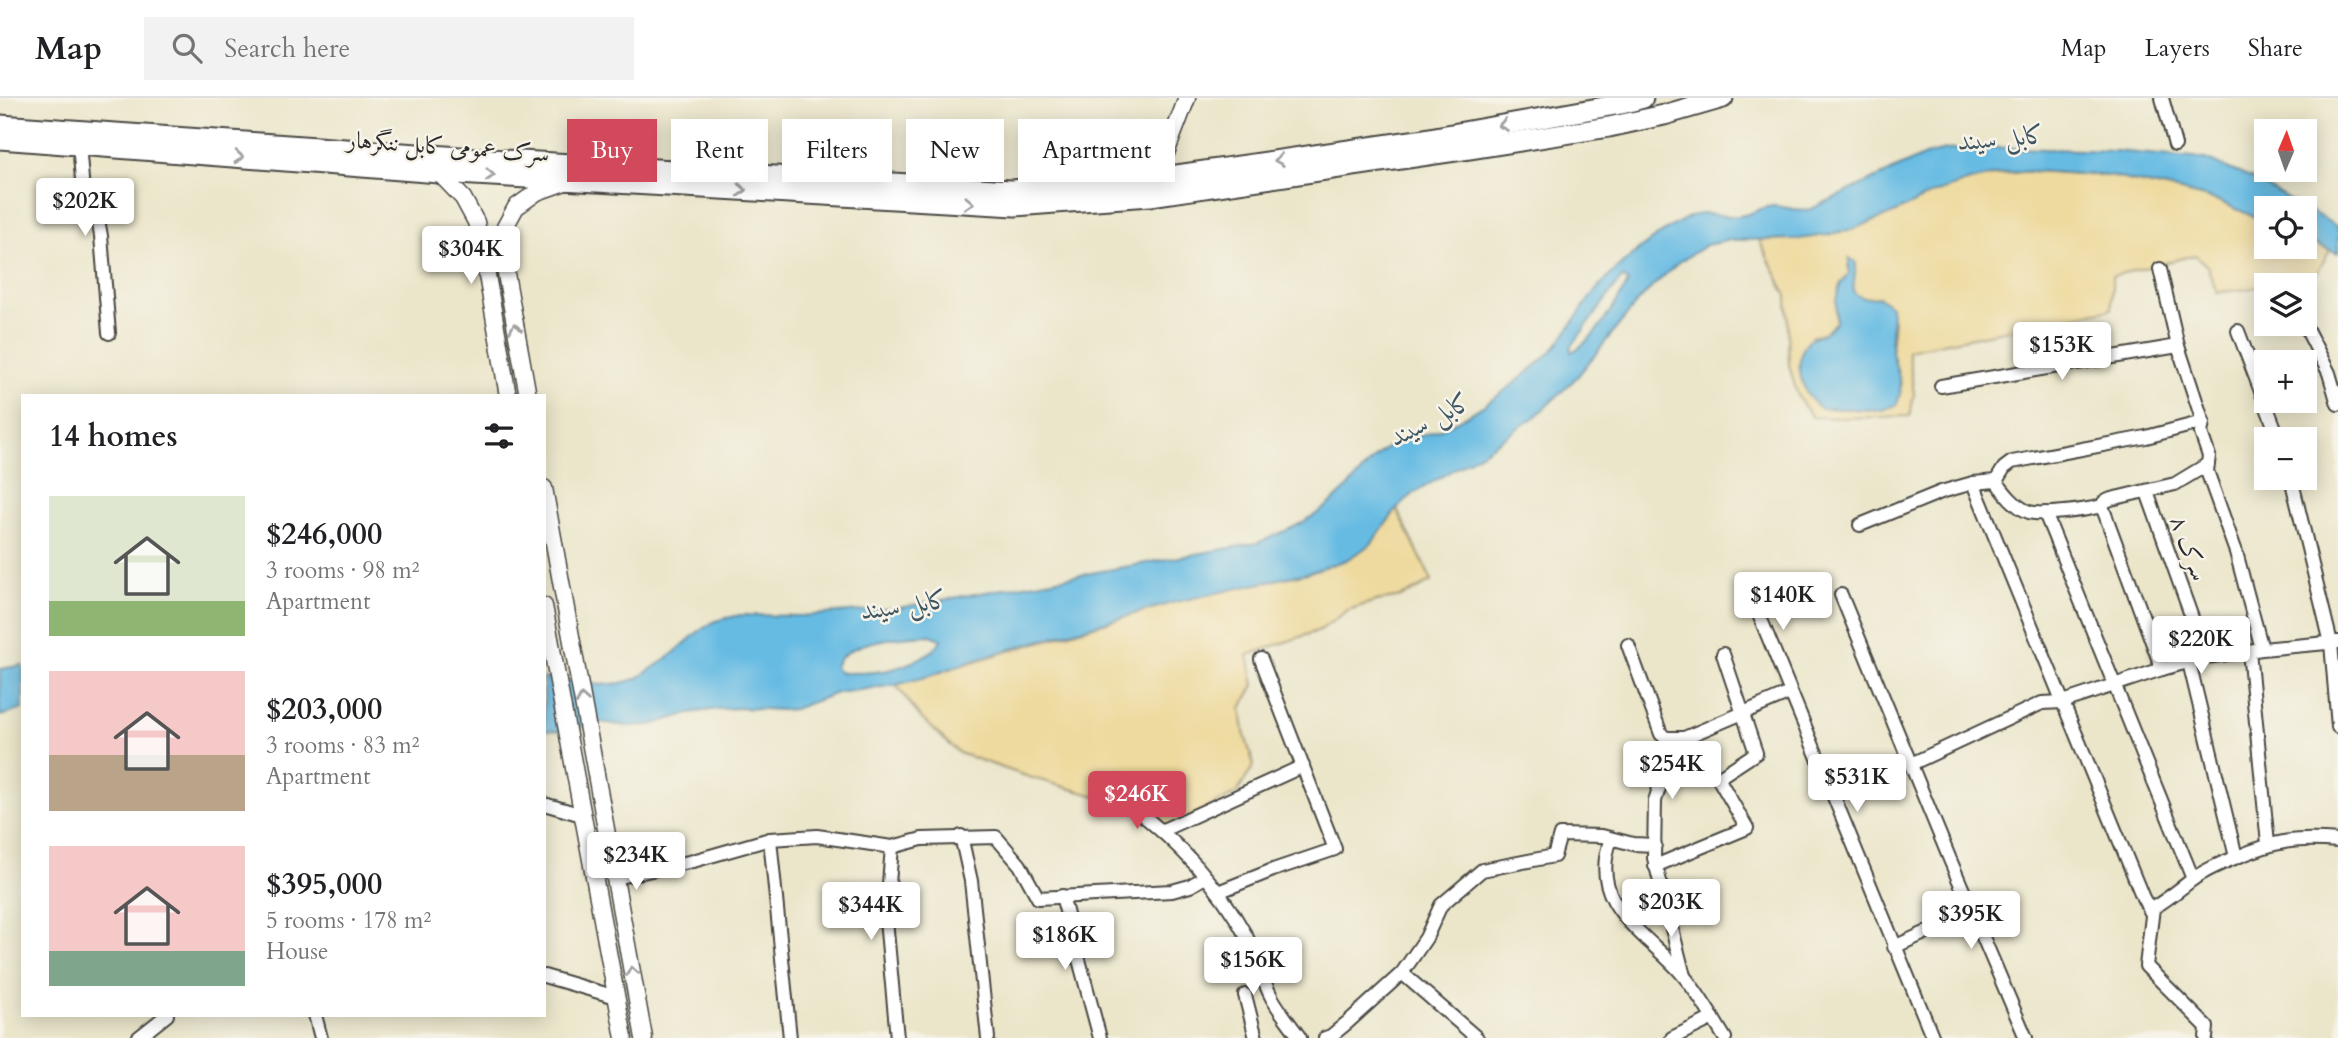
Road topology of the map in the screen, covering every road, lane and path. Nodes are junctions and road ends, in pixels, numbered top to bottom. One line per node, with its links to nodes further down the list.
1 (1187, 98): 13 (street)
2 (1643, 98): 13 (highway, سرک عمومی کابل ننگرهار, one-way to 13)
3 (1723, 98): 13 (highway, سرک عمومی کابل ننگرهار)
4 (2162, 98): 8 (street)
5 (0, 125): 13 (highway)
6 (0, 139): 7 (highway, سرک عمومی کابل ننگرهار)
7 (79, 144): 9 (highway, سرک عمومی کابل ننگرهار, one-way to 9); 16 (street)
8 (2175, 145)
9 (439, 173): 10 (highway, سرک عمومی کابل ننگرهار, one-way to 10); 20 (street)
10 (567, 180)
11 (567, 181): 21 (street, one-way to 11)
12 (604, 182): 13 (highway, سرک عمومی کابل ننگرهار, one-way to 13)
13 (1153, 187)
14 (2160, 269): 18 (street)
15 (2238, 331): 24 (street)
16 (109, 334)
17 (2310, 336): 22 (street)
18 (2178, 346): 19 (street); 23 (street)
19 (1941, 386)
20 (508, 394)
21 (528, 394)
22 (2338, 404)
23 (2203, 422): 25 (street); 26 (street)
24 (2274, 427)
25 (2208, 464): 29 (street); 39 (street)
26 (1996, 481): 27 (street); 32 (street)
27 (1973, 483): 33 (street); 47 (street)
28 (2294, 490): 37 (street)
29 (2147, 492): 31 (street); 41 (street, سرک ۸)
30 (546, 499): 67 (street, one-way to 30)
31 (2102, 506): 32 (street); 44 (street)
32 (2045, 513): 45 (street)
33 (1860, 525)
34 (1746, 583): 46 (street)
35 (1841, 595): 51 (street)
36 (546, 617): 55 (street)
37 (2334, 642): 39 (street); 49 (street)
38 (1628, 645): 50 (street)
39 (2256, 650): 41 (street); 61 (street)
40 (1723, 654): 48 (street)
41 (2206, 657): 43 (street)
42 (1261, 659): 52 (street)
43 (2189, 662): 44 (street); 64 (street)
44 (2162, 669): 45 (street)
45 (2115, 685): 47 (street); 68 (street)
46 (1790, 693): 48 (street); 73 (street)
47 (2063, 702): 51 (street); 72 (street)
48 (1743, 714): 50 (street); 65 (street)
49 (2338, 727)
50 (1684, 738): 62 (street)
51 (1911, 764): 71 (street)
52 (1303, 766): 56 (street); 69 (street)
53 (546, 805): 55 (street)
54 (1131, 806): 56 (street)
55 (582, 815): 78 (street)
56 (1163, 830): 66 (street)
57 (961, 836): 63 (street); 70 (street); 88 (street)
58 (770, 839): 63 (street); 67 (street); 86 (street)
59 (1611, 839): 62 (street); 74 (street); 75 (street)
60 (2338, 841): 61 (street)
61 (2268, 844): 64 (street)
62 (1655, 845): 65 (street)
63 (892, 846): 87 (street)
64 (2236, 857): 68 (street)
65 (1655, 866): 75 (street)
66 (1205, 877): 69 (street); 70 (street)
67 (615, 878): 85 (street, one-way to 67)
68 (2193, 879): 72 (street)
69 (1218, 892): 91 (street)
70 (1062, 897): 89 (street)
71 (1973, 911): 73 (street); 97 (street)
72 (2152, 914): 98 (street)
73 (1894, 947): 96 (street)
74 (1402, 973): 92 (street); 93 (street)
75 (1684, 976): 81 (street)
76 (546, 977): 78 (street)
77 (1245, 996): 90 (street)
78 (616, 997): 84 (street)
79 (164, 1017): 82 (street)
80 (316, 1017): 83 (street)
81 (1713, 1018): 94 (street); 95 (street)
82 (138, 1038)
83 (321, 1038)
84 (624, 1038)
85 (644, 1038)
86 (790, 1038)
87 (897, 1038)
88 (988, 1038)
89 (1100, 1038)
90 (1255, 1038)
91 (1300, 1038)
92 (1325, 1038)
93 (1477, 1038)
94 (1672, 1038)
95 (1726, 1038)
96 (1933, 1038)
97 (2026, 1038)
98 (2206, 1038)

